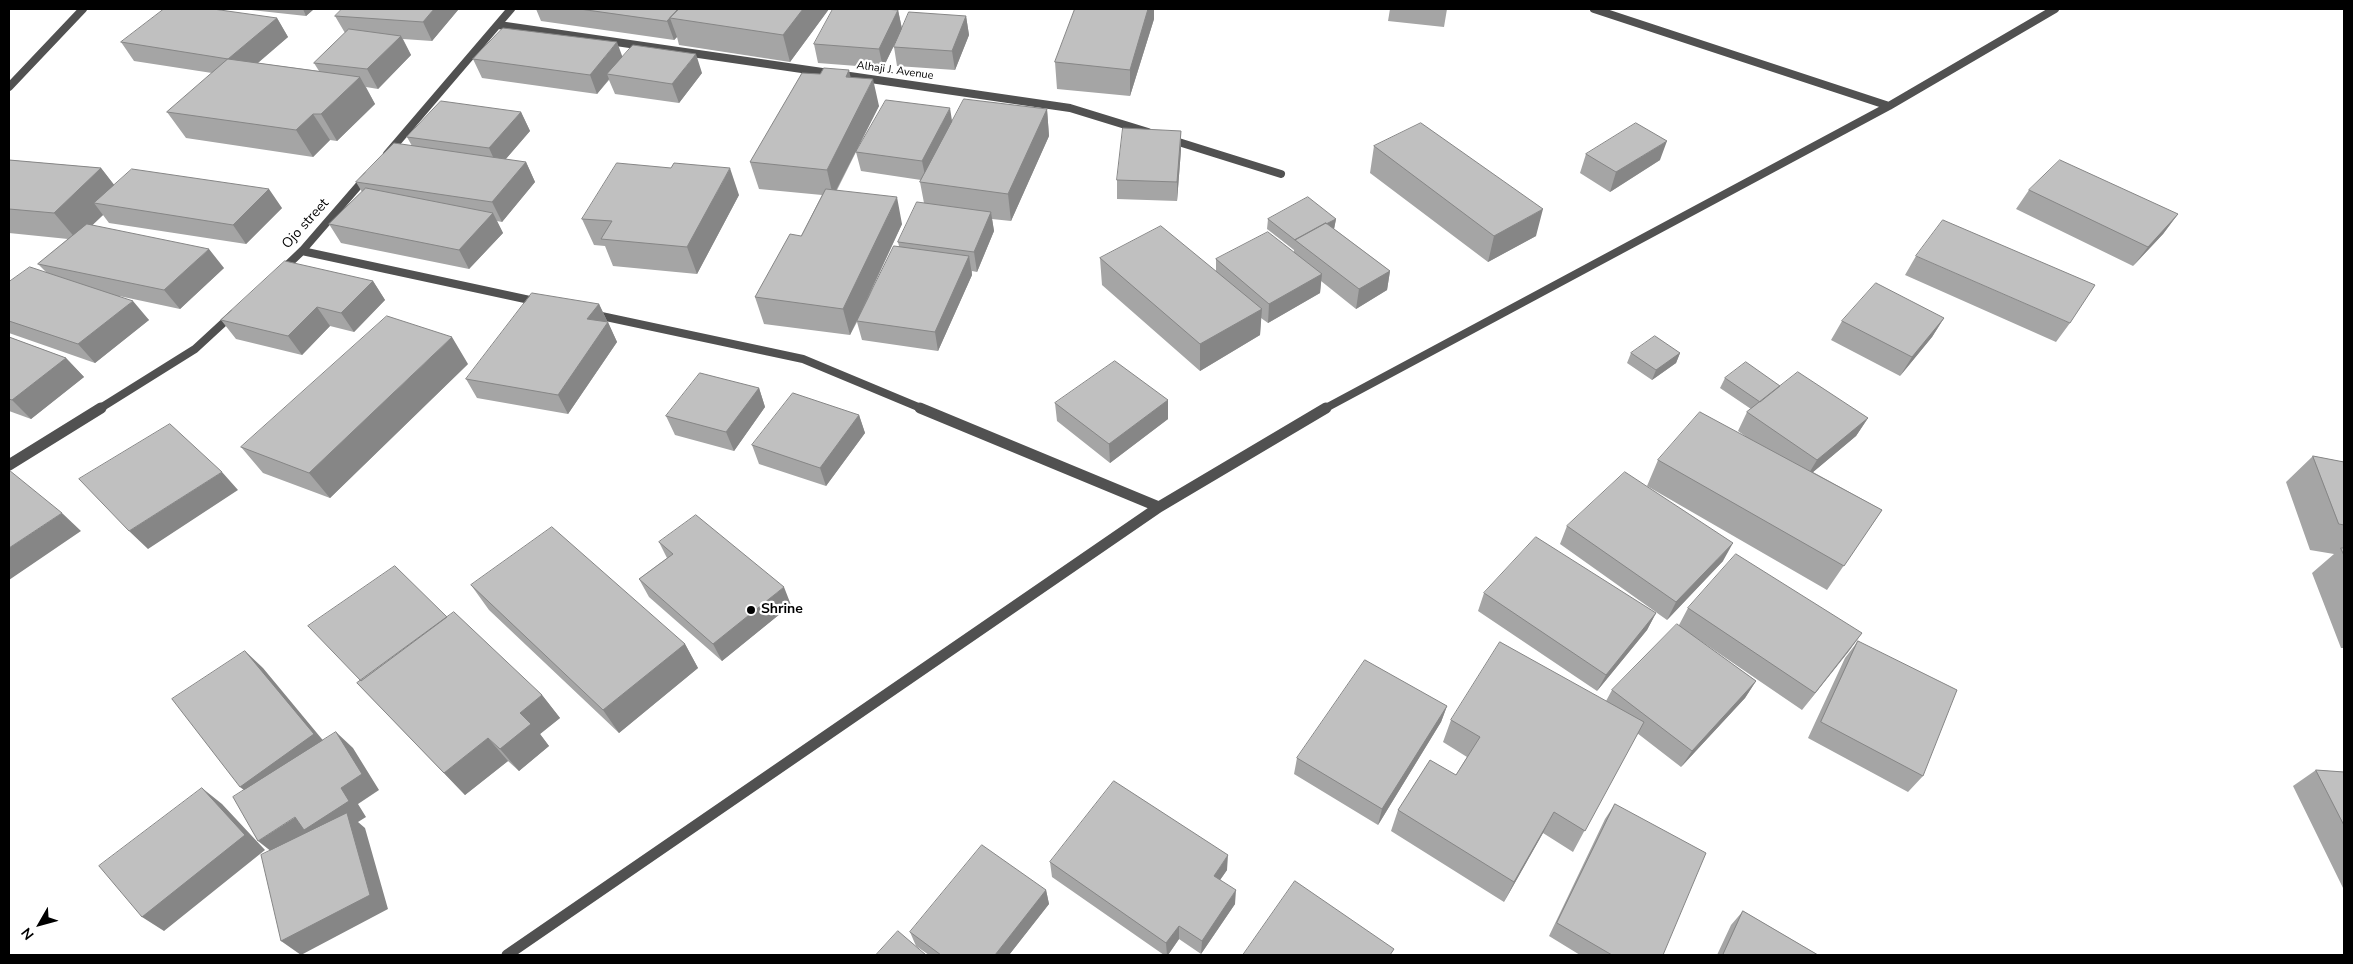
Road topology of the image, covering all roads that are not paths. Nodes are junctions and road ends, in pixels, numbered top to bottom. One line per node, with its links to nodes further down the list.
1 (83, 9): 6 (street)
2 (511, 9): 5 (street)
3 (1594, 9): 7 (street)
4 (2055, 9): 7 (street)
5 (498, 25): 8 (street, Alhaji J. Avenue); 10 (street)
6 (9, 87)
7 (1890, 106): 19 (street)
8 (1153, 134)
9 (1162, 137): 12 (street)
10 (381, 161)
11 (374, 168): 13 (street, Ojo street)
12 (1281, 174)
13 (302, 251): 14 (street, Ojo street); 15 (street)
14 (274, 277)
15 (552, 305)
16 (238, 310): 18 (street)
17 (581, 311): 19 (street)
18 (9, 465)
19 (1159, 507): 20 (street)
20 (507, 955)

